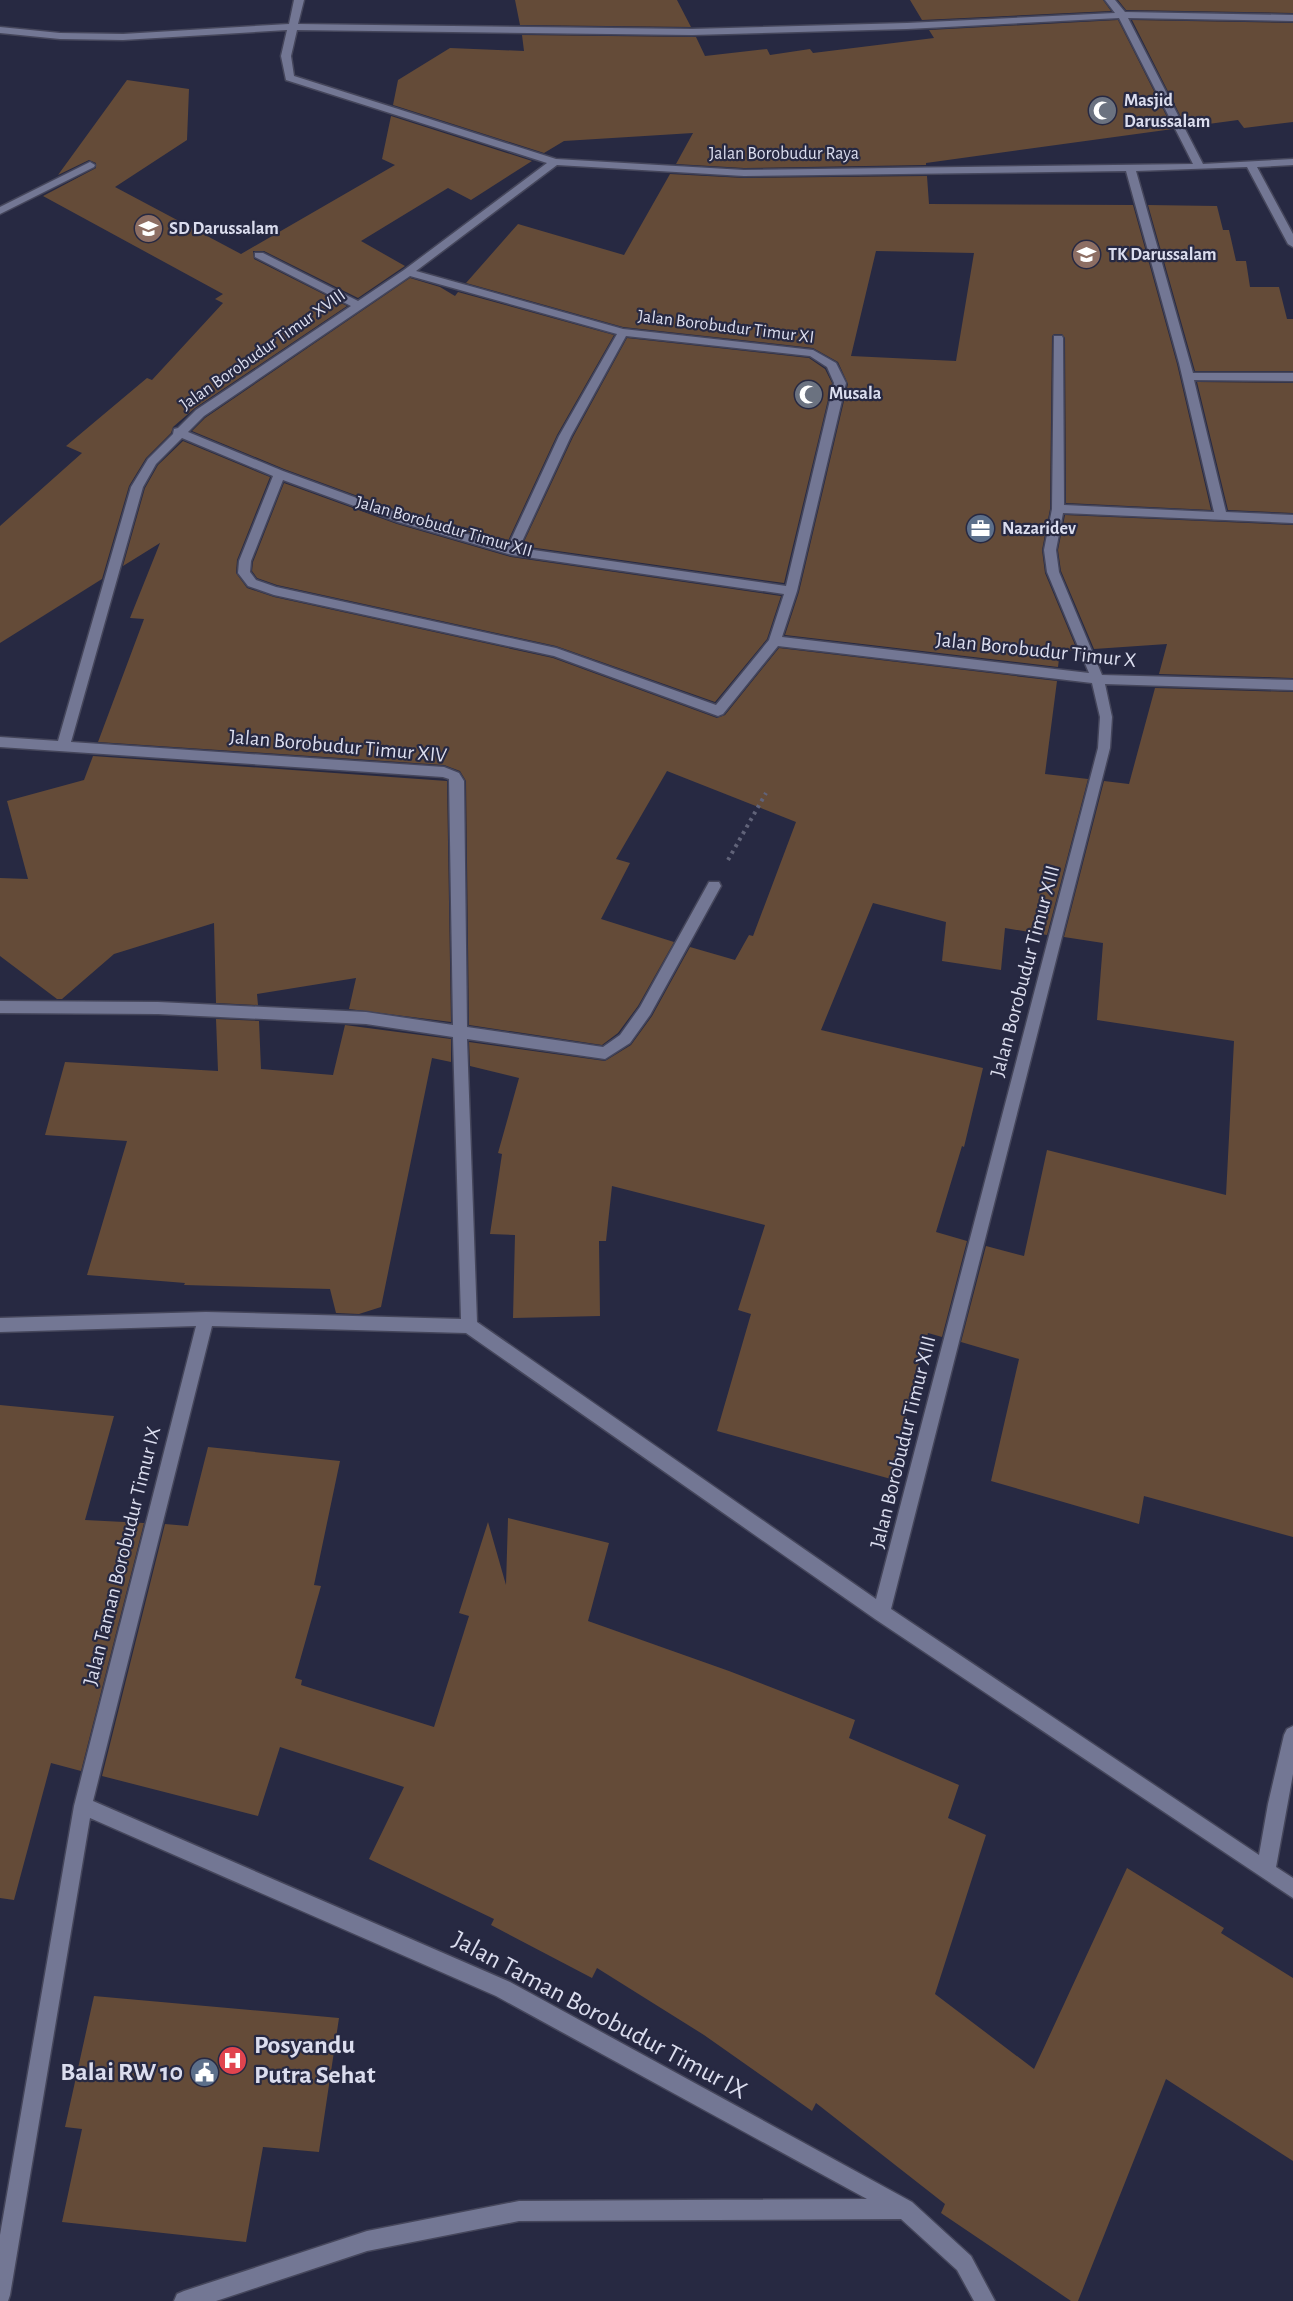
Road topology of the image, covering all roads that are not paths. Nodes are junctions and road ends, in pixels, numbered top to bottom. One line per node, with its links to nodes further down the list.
1 (299, 0): 5 (street)
2 (1110, 0): 3 (street)
3 (1122, 15): 4 (street); 5 (street); 11 (street)
4 (1293, 18)
5 (293, 27): 6 (street); 7 (street, Jalan Borobudur Raya)
6 (0, 30)
7 (555, 162): 12 (street, Jalan Borobudur Raya); 16 (street, Jalan Borobudur Timur XVIII)
8 (1293, 162): 10 (street, Jalan Borobudur Raya)
9 (90, 165): 13 (street)
10 (1251, 165): 11 (street, Jalan Borobudur Raya); 14 (street)
11 (1200, 167): 12 (street, Jalan Borobudur Raya)
12 (1131, 168): 20 (street)
13 (0, 211)
14 (1293, 244)
15 (259, 255): 17 (street)
16 (408, 272): 17 (street, Jalan Borobudur Timur XVIII); 18 (street, Jalan Borobudur Timur XI)
17 (359, 306): 22 (street, Jalan Borobudur Timur XVIII)
18 (623, 332): 27 (street); 28 (street, Jalan Borobudur Timur XI)
19 (1058, 338): 24 (street, Jalan Borobudur Timur XIII)
20 (1188, 376): 21 (street); 25 (street)
21 (1293, 376)
22 (178, 432): 23 (street, Jalan Borobudur Timur XII); 33 (street, Jalan Borobudur Timur XVIII)
23 (279, 474): 27 (street, Jalan Borobudur Timur XII); 29 (street)
24 (1058, 509): 25 (street); 30 (street, Jalan Borobudur Timur XIII)
25 (1221, 516): 26 (street)
26 (1293, 519)
27 (512, 551): 28 (street, Jalan Borobudur Timur XII)
28 (791, 591): 29 (street, Jalan Borobudur Timur XI)
29 (776, 641): 30 (street, Jalan Borobudur Timur X)
30 (1098, 679): 31 (street, Jalan Borobudur Timur X); 40 (street, Jalan Borobudur Timur XIII)
31 (1293, 685)
32 (0, 742): 33 (street, Jalan Borobudur Timur XIV)
33 (63, 746): 36 (street, Jalan Borobudur Timur XIV)
34 (714, 886): 36 (street)
35 (0, 1007): 36 (street)
36 (460, 1030): 39 (street, Jalan Borobudur Timur XIV)
37 (206, 1319): 38 (street); 39 (street); 42 (street, Jalan Taman Borobudur Timur IX)
38 (0, 1325)
39 (469, 1326): 40 (street)
40 (880, 1613): 43 (street)
41 (1293, 1735): 43 (street)
42 (83, 1806): 45 (street, Jalan Taman Borobudur Timur IX); 46 (street, Jalan Taman Borobudur Timur IX)
43 (1266, 1870): 44 (street)
44 (1293, 1889)
45 (905, 2209): 47 (street); 48 (street, Jalan Taman Borobudur Timur IX)
46 (0, 2295)
47 (184, 2301)
48 (985, 2301)

